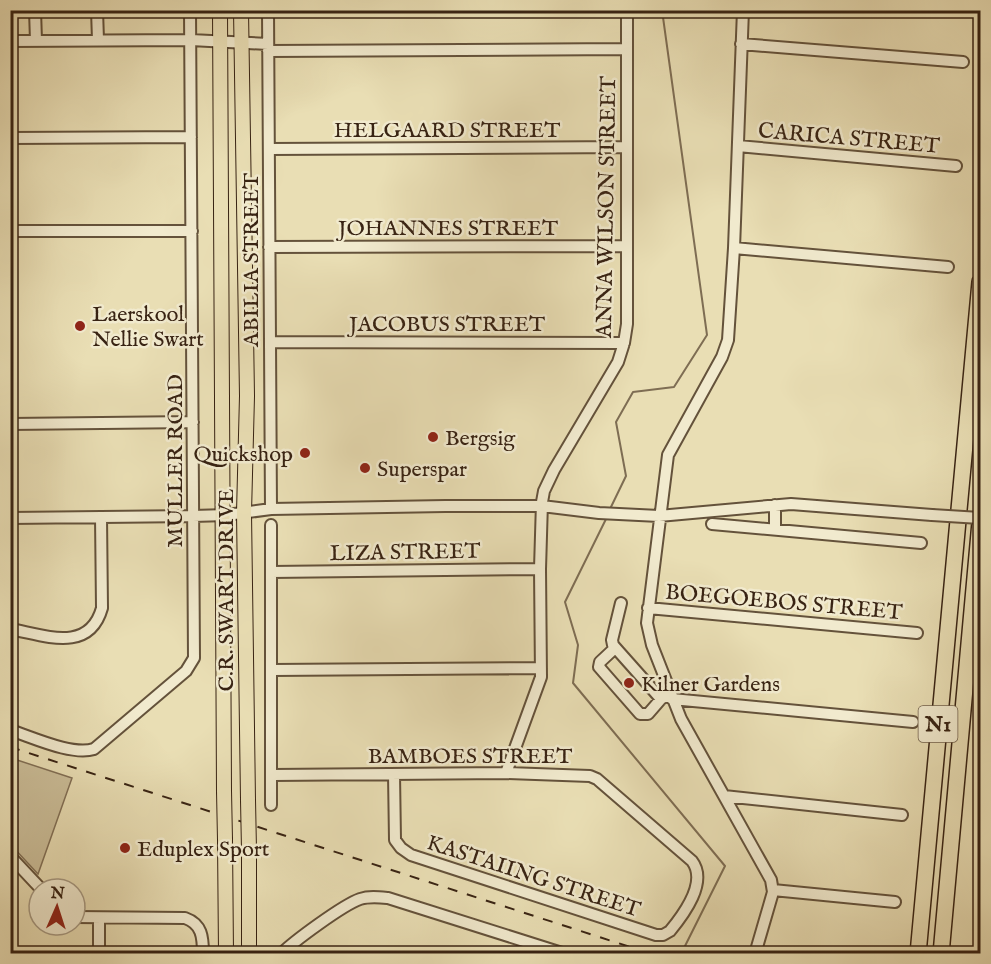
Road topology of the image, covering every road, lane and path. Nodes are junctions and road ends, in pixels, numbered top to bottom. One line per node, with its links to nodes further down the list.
1 (35, 10): 9 (street)
2 (97, 10): 10 (street)
3 (190, 10): 11 (street, MULLER ROAD)
4 (220, 10): 13 (main road, C.R. SWART DRIVE)
5 (239, 10): 13 (main road); 14 (main road, C.R. SWART DRIVE)
6 (268, 10): 16 (street, ABILIA STREET)
7 (627, 10): 17 (street, ANNA WILSON STREET)
8 (743, 10): 15 (street)
9 (36, 40): 10 (street); 12 (street)
10 (98, 40): 11 (street)
11 (190, 40): 13 (street); 20 (street, MULLER ROAD)
12 (10, 41)
13 (220, 42): 14 (street); 19 (main road, C.R. SWART DRIVE)
14 (242, 44): 16 (street); 19 (main road); 40 (main road, C.R. SWART DRIVE)
15 (741, 44): 18 (street); 22 (street)
16 (268, 48): 17 (street); 24 (street, ABILIA STREET)
17 (626, 49): 23 (street, ANNA WILSON STREET)
18 (963, 62)
19 (220, 75): 40 (main road, C.R. SWART DRIVE)
20 (191, 137): 21 (street); 27 (street, MULLER ROAD)
21 (10, 138)
22 (738, 146): 25 (street, CARICA STREET); 30 (street)
23 (626, 147): 24 (street, HELGAARD STREET); 28 (street, ANNA WILSON STREET)
24 (269, 149): 29 (street, ABILIA STREET)
25 (956, 166)
26 (10, 231): 27 (street)
27 (192, 231): 35 (street, MULLER ROAD)
28 (627, 246): 29 (street, JOHANNES STREET); 34 (street, ANNA WILSON STREET)
29 (269, 247): 33 (street, ABILIA STREET)
30 (734, 248): 31 (street); 42 (street)
31 (948, 267)
32 (981, 282): 82 (highway, N1)
33 (270, 342): 34 (street, JACOBUS STREET); 39 (street, ABILIA STREET)
34 (624, 343): 38 (street, ANNA WILSON STREET)
35 (193, 422): 36 (street); 41 (street, MULLER ROAD)
36 (10, 424)
37 (775, 505): 42 (street); 45 (street, bridge); 48 (street)
38 (542, 506): 39 (street); 42 (street); 50 (street, ANNA WILSON STREET)
39 (272, 509): 40 (street)
40 (233, 514): 41 (street); 77 (main road, C.R. SWART DRIVE, bridge); 78 (main road, C.R. SWART DRIVE, bridge)
41 (193, 516): 43 (street); 61 (street, MULLER ROAD)
42 (659, 516): 53 (street)
43 (101, 517): 44 (street); 54 (street)
44 (10, 518)
45 (981, 520): 83 (highway, N1)
46 (712, 524): 48 (street)
47 (272, 525): 51 (street)
48 (775, 529): 49 (street)
49 (921, 543)
50 (540, 569): 51 (street, LIZA STREET); 57 (street, ANNA WILSON STREET)
51 (271, 572): 58 (street)
52 (621, 603): 56 (street)
53 (648, 608): 55 (street, BOEGOEBOS STREET); 59 (street)
54 (10, 629)
55 (917, 633)
56 (615, 648): 59 (street); 59 (street)
57 (541, 668): 58 (street); 62 (street, ANNA WILSON STREET)
58 (272, 670): 64 (street)
59 (668, 698): 60 (street); 65 (street)
60 (913, 722)
61 (10, 730)
62 (506, 773): 63 (street, BAMBOES STREET); 69 (street, BAMBOES STREET)
63 (394, 774): 64 (street, BAMBOES STREET); 69 (street, KASTAIING STREET)
64 (273, 775): 66 (street)
65 (724, 796): 67 (street); 71 (street)
66 (272, 805)
67 (902, 815)
68 (10, 856): 70 (street)
69 (698, 875)
70 (29, 877)
71 (773, 890): 72 (street); 81 (street)
72 (895, 902)
73 (87, 918): 74 (street)
74 (99, 918): 75 (street); 76 (street)
75 (99, 954)
76 (203, 954)
77 (226, 954)
78 (249, 954)
79 (281, 954): 80 (street)
80 (565, 954)
81 (755, 954)
82 (918, 954)
83 (941, 954)

